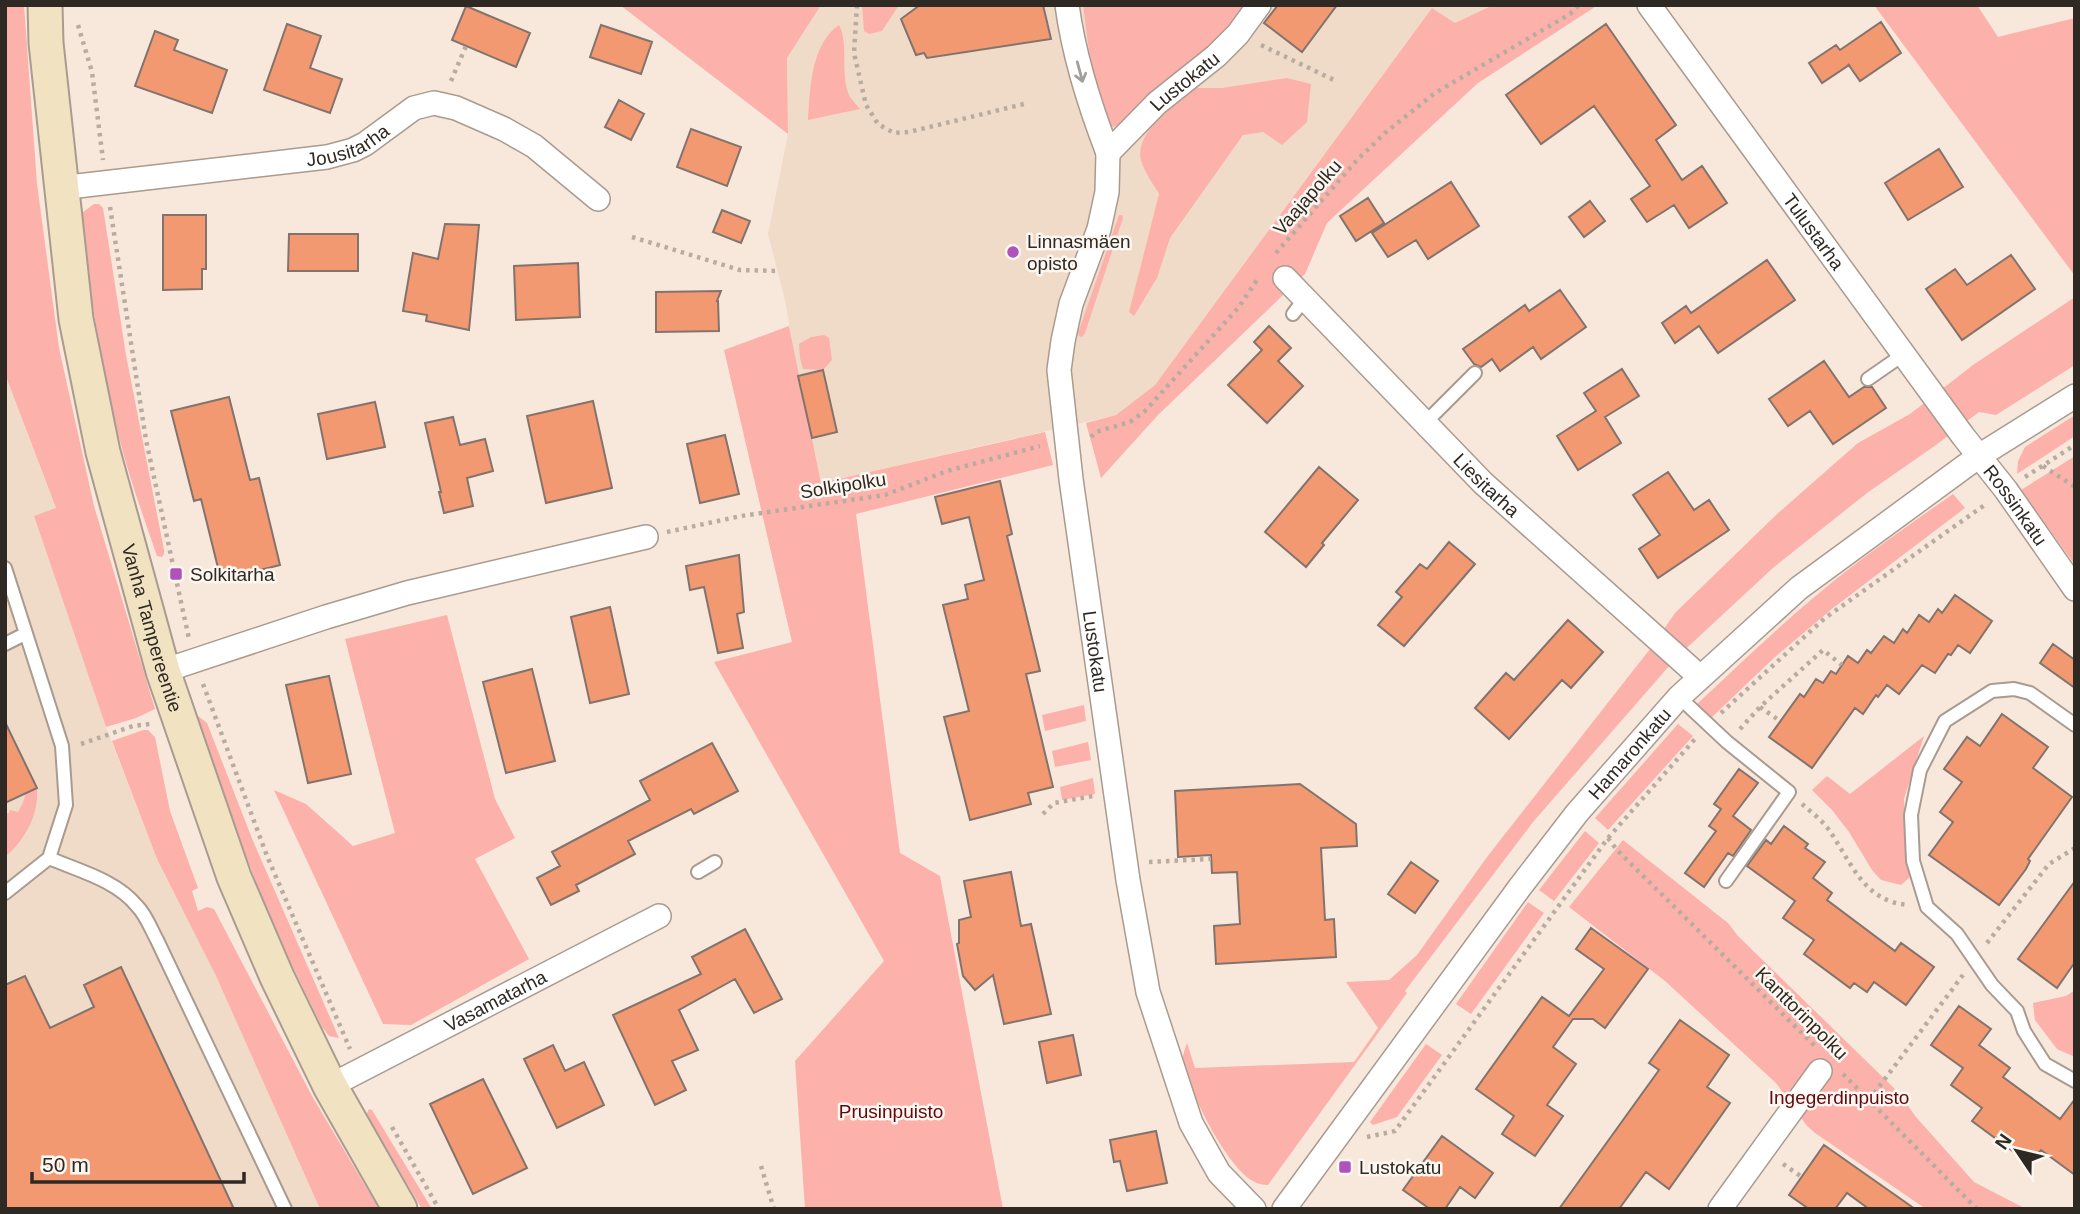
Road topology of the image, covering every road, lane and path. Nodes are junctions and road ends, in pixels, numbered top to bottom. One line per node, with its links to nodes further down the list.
1 (44, 5): 15 (main road, Vanha Tampereentie)
2 (857, 5): 11 (path)
3 (1066, 5): 13 (street, Lustokatu, one-way to 13)
4 (1259, 5): 8 (street, Lustokatu)
5 (1579, 5): 18 (path, Vaajapolku)
6 (1649, 5): 21 (street, Tulustarha)
7 (77, 15): 14 (path)
8 (1238, 34): 10 (path); 13 (street, Lustokatu)
9 (466, 46): 12 (path)
10 (1336, 81)
11 (1028, 103)
12 (441, 105): 14 (street, Jousitarha); 16 (street)
13 (1108, 153): 74 (street, Lustokatu)
14 (106, 183): 15 (street, Jousitarha); 40 (path)
15 (60, 188): 40 (main road, Vanha Tampereentie)
16 (598, 199)
17 (632, 237): 19 (path)
18 (1277, 270): 25 (street, Liesitarha)
19 (779, 271)
20 (1261, 274): 26 (path)
21 (1904, 354): 23 (lane); 29 (street, Tulustarha)
22 (1475, 373): 25 (lane)
23 (1868, 379)
24 (2075, 396): 29 (street, Hamaronkatu)
25 (1425, 423): 41 (street, Liesitarha)
26 (1088, 439)
27 (2075, 445): 30 (path)
28 (1040, 446): 34 (path, Solkipolku)
29 (1979, 456): 36 (street, Rossinkatu); 41 (street, Hamaronkatu)
30 (2043, 466): 31 (path); 32 (path)
31 (2022, 479)
32 (2075, 487)
33 (1983, 505): 46 (path)
34 (646, 537): 40 (street)
35 (5, 568): 37 (lane)
36 (2075, 589)
37 (25, 634): 38 (lane); 49 (lane)
38 (5, 644)
39 (1842, 665): 43 (path)
40 (178, 666): 64 (path); 66 (main road, Vanha Tampereentie)
41 (1700, 677): 42 (street, Hamaronkatu)
42 (1679, 697): 46 (lane); 75 (street, Hamaronkatu)
43 (1760, 707): 44 (path); 48 (path)
44 (1780, 721)
45 (154, 724): 49 (path)
46 (1708, 725): 48 (lane); 53 (path)
47 (2075, 725): 61 (lane)
48 (1727, 743): 50 (lane)
49 (63, 751): 54 (lane)
50 (1789, 792): 59 (lane); 61 (path)
51 (1101, 795): 52 (path)
52 (1043, 814)
53 (1608, 838): 63 (path, Kanttorinpolku); 68 (path)
54 (49, 858): 60 (lane); 70 (lane)
55 (1211, 859): 57 (path)
56 (715, 862): 58 (lane)
57 (1148, 862)
58 (698, 872)
59 (1726, 881)
60 (5, 893)
61 (1927, 907): 65 (lane)
62 (660, 916): 64 (street, Vasamatarha)
63 (1825, 1063): 76 (street); 77 (path, Kanttorinpolku)
64 (360, 1071): 66 (street, Vasamatarha)
65 (2075, 1080)
66 (330, 1086): 71 (main road, Vanha Tampereentie)
67 (386, 1117): 72 (path)
68 (1366, 1138)
69 (761, 1166): 73 (path)
70 (285, 1209)
71 (400, 1209)
72 (439, 1209)
73 (774, 1209)
74 (1254, 1209)
75 (1284, 1209)
76 (1720, 1209)
77 (1977, 1209)

